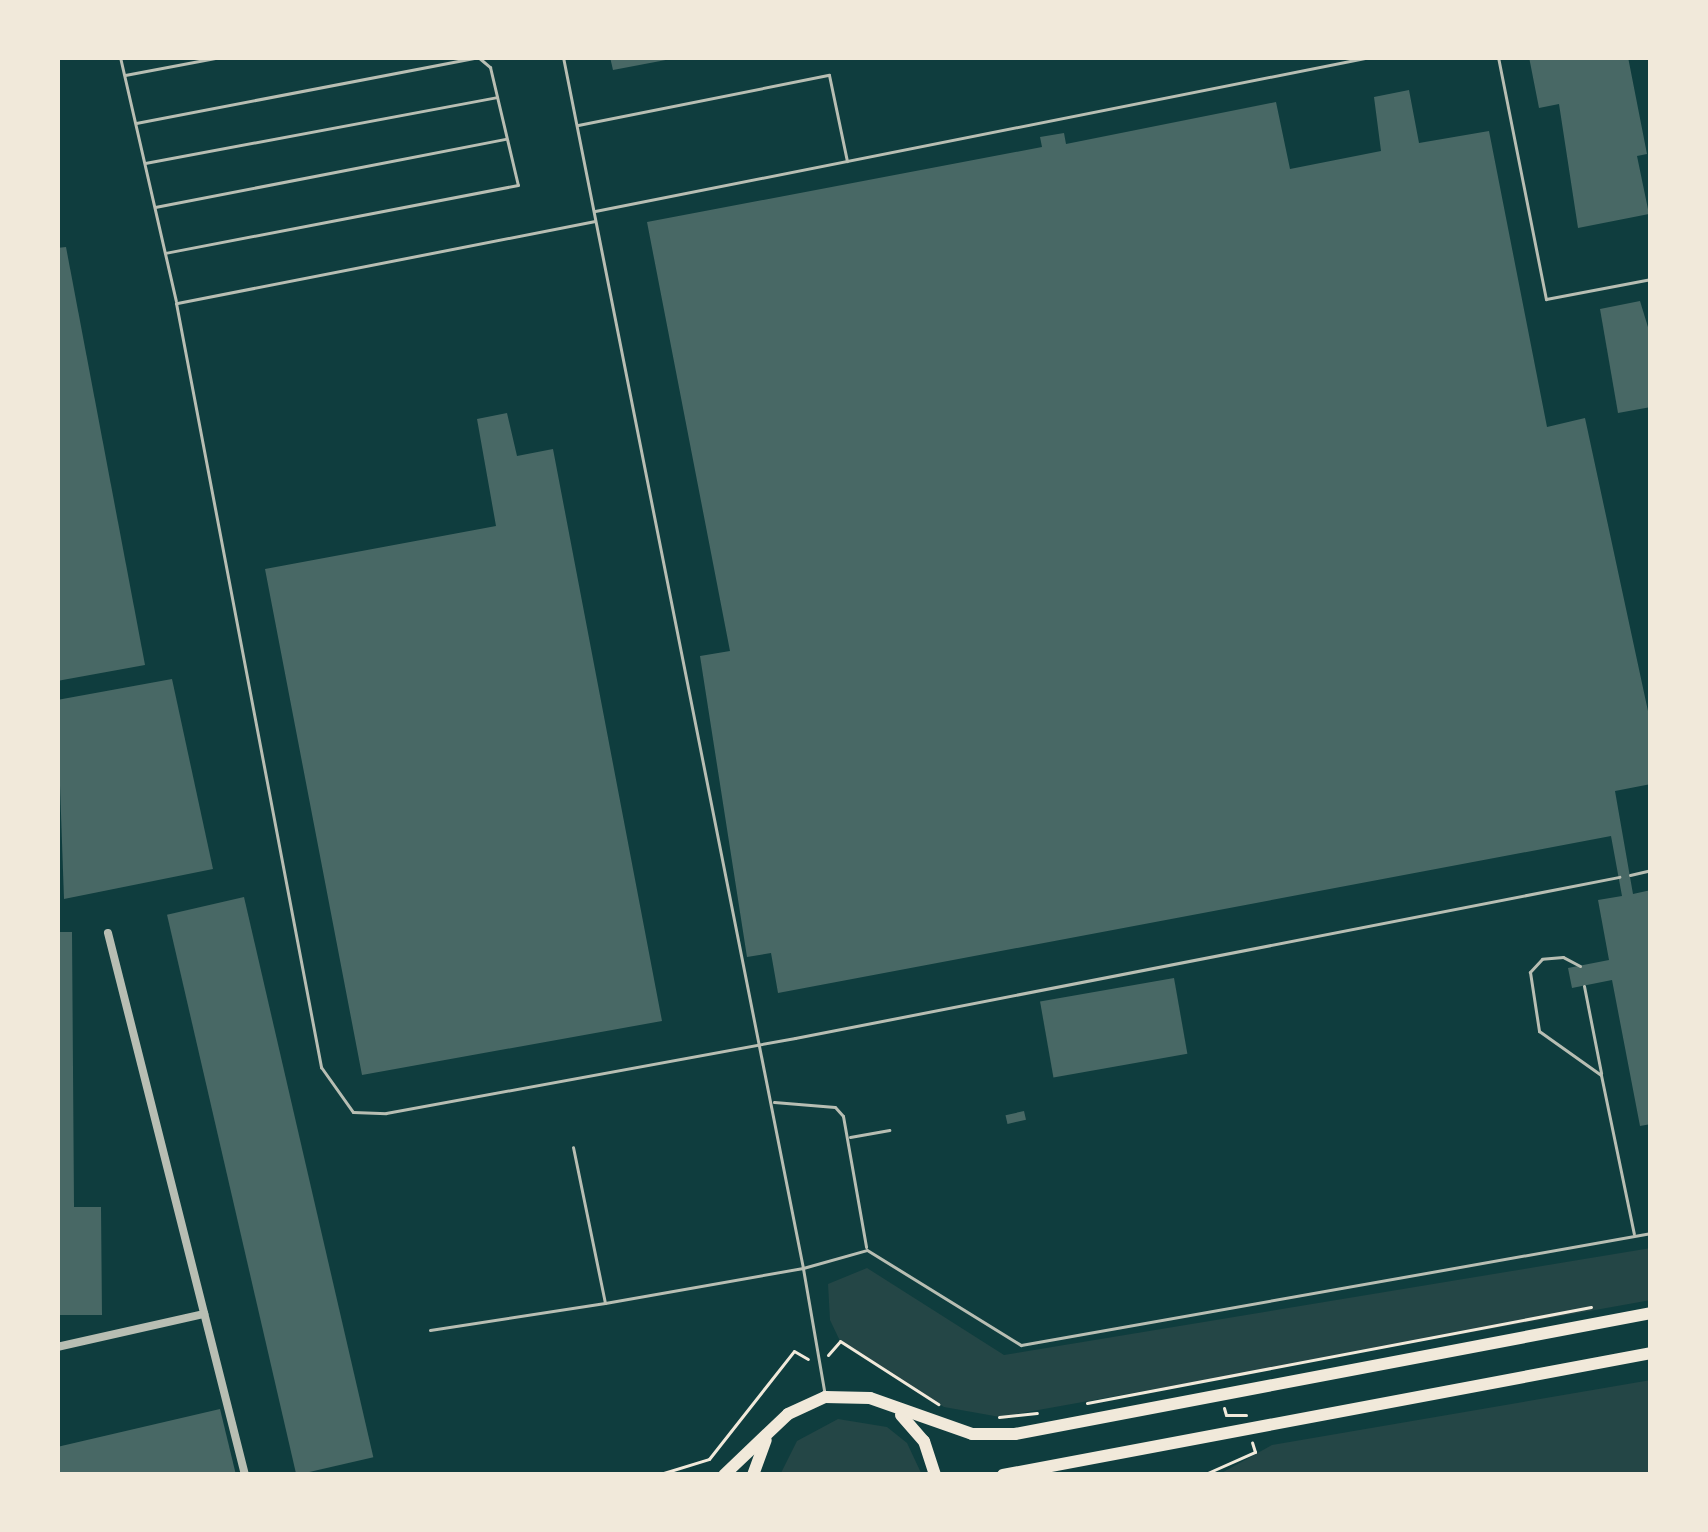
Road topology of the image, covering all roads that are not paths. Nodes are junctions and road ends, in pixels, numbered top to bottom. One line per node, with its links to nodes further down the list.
1 (120, 57): 6 (lane)
2 (220, 57): 6 (lane)
3 (563, 57): 9 (lane)
4 (1370, 57): 11 (lane)
5 (1498, 57): 17 (lane)
6 (124, 75): 8 (lane)
7 (498, 97): 8 (lane); 10 (lane); 12 (lane)
8 (136, 122): 12 (lane)
9 (577, 125): 11 (lane); 14 (lane)
10 (507, 138): 13 (lane); 16 (lane)
11 (847, 161): 14 (lane)
12 (145, 163): 13 (lane)
13 (155, 207): 16 (lane)
14 (593, 211): 15 (lane)
15 (595, 221): 18 (lane); 25 (lane)
16 (165, 253): 18 (lane)
17 (1651, 279)
18 (176, 303): 25 (lane)
19 (1651, 870): 20 (lane)
20 (1630, 875)
21 (1619, 877): 25 (lane)
22 (108, 933): 37 (street)
23 (1580, 966): 26 (lane)
24 (1584, 986): 26 (lane)
25 (754, 1045): 27 (lane)
26 (1601, 1075): 32 (lane)
27 (772, 1102): 29 (lane); 34 (lane)
28 (889, 1130): 29 (lane)
29 (848, 1138): 33 (lane)
30 (573, 1147): 35 (lane)
31 (1651, 1233): 32 (lane)
32 (1634, 1236): 33 (lane)
33 (867, 1250): 34 (lane)
34 (803, 1268): 35 (lane); 41 (lane)
35 (605, 1303): 38 (lane)
36 (1651, 1313): 42 (main road)
37 (204, 1314): 39 (street); 44 (street)
38 (430, 1330)
39 (57, 1347)
40 (1651, 1353): 48 (main road)
41 (825, 1397): 42 (main road); 43 (main road)
42 (890, 1407): 47 (main road)
43 (773, 1429): 45 (main road); 46 (main road)
44 (245, 1475)
45 (724, 1475)
46 (753, 1475)
47 (935, 1475)
48 (1004, 1475)

